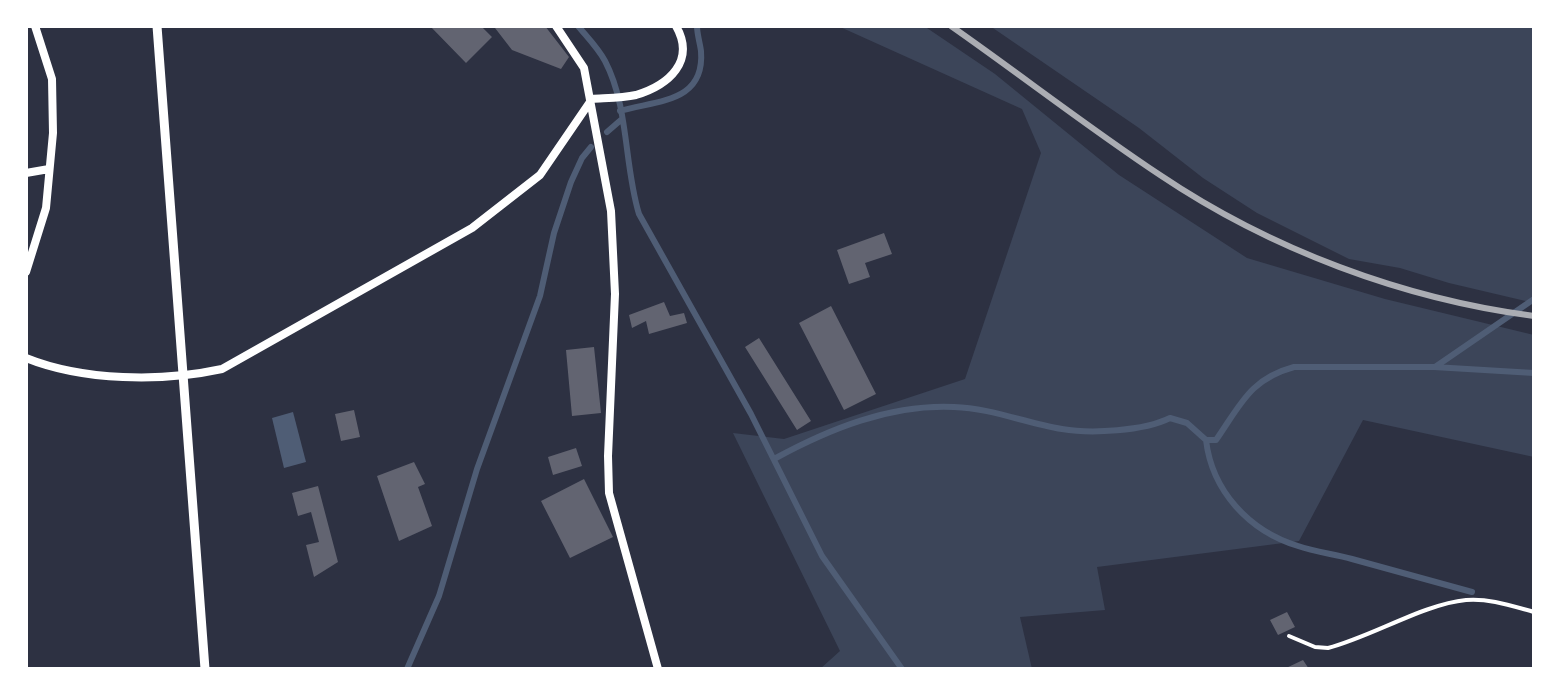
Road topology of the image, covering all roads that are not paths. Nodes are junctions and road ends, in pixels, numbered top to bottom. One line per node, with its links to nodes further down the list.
1 (35, 26): 6 (street)
2 (157, 26): 10 (street)
3 (556, 26): 5 (street)
4 (676, 26): 5 (street)
5 (592, 99): 10 (street); 14 (street)
6 (49, 169): 7 (street); 8 (street)
7 (26, 173)
8 (26, 272)
9 (26, 358): 10 (street)
10 (183, 377): 13 (street)
11 (1534, 612): 12 (lane)
12 (1289, 636)
13 (205, 669)
14 (658, 669)

